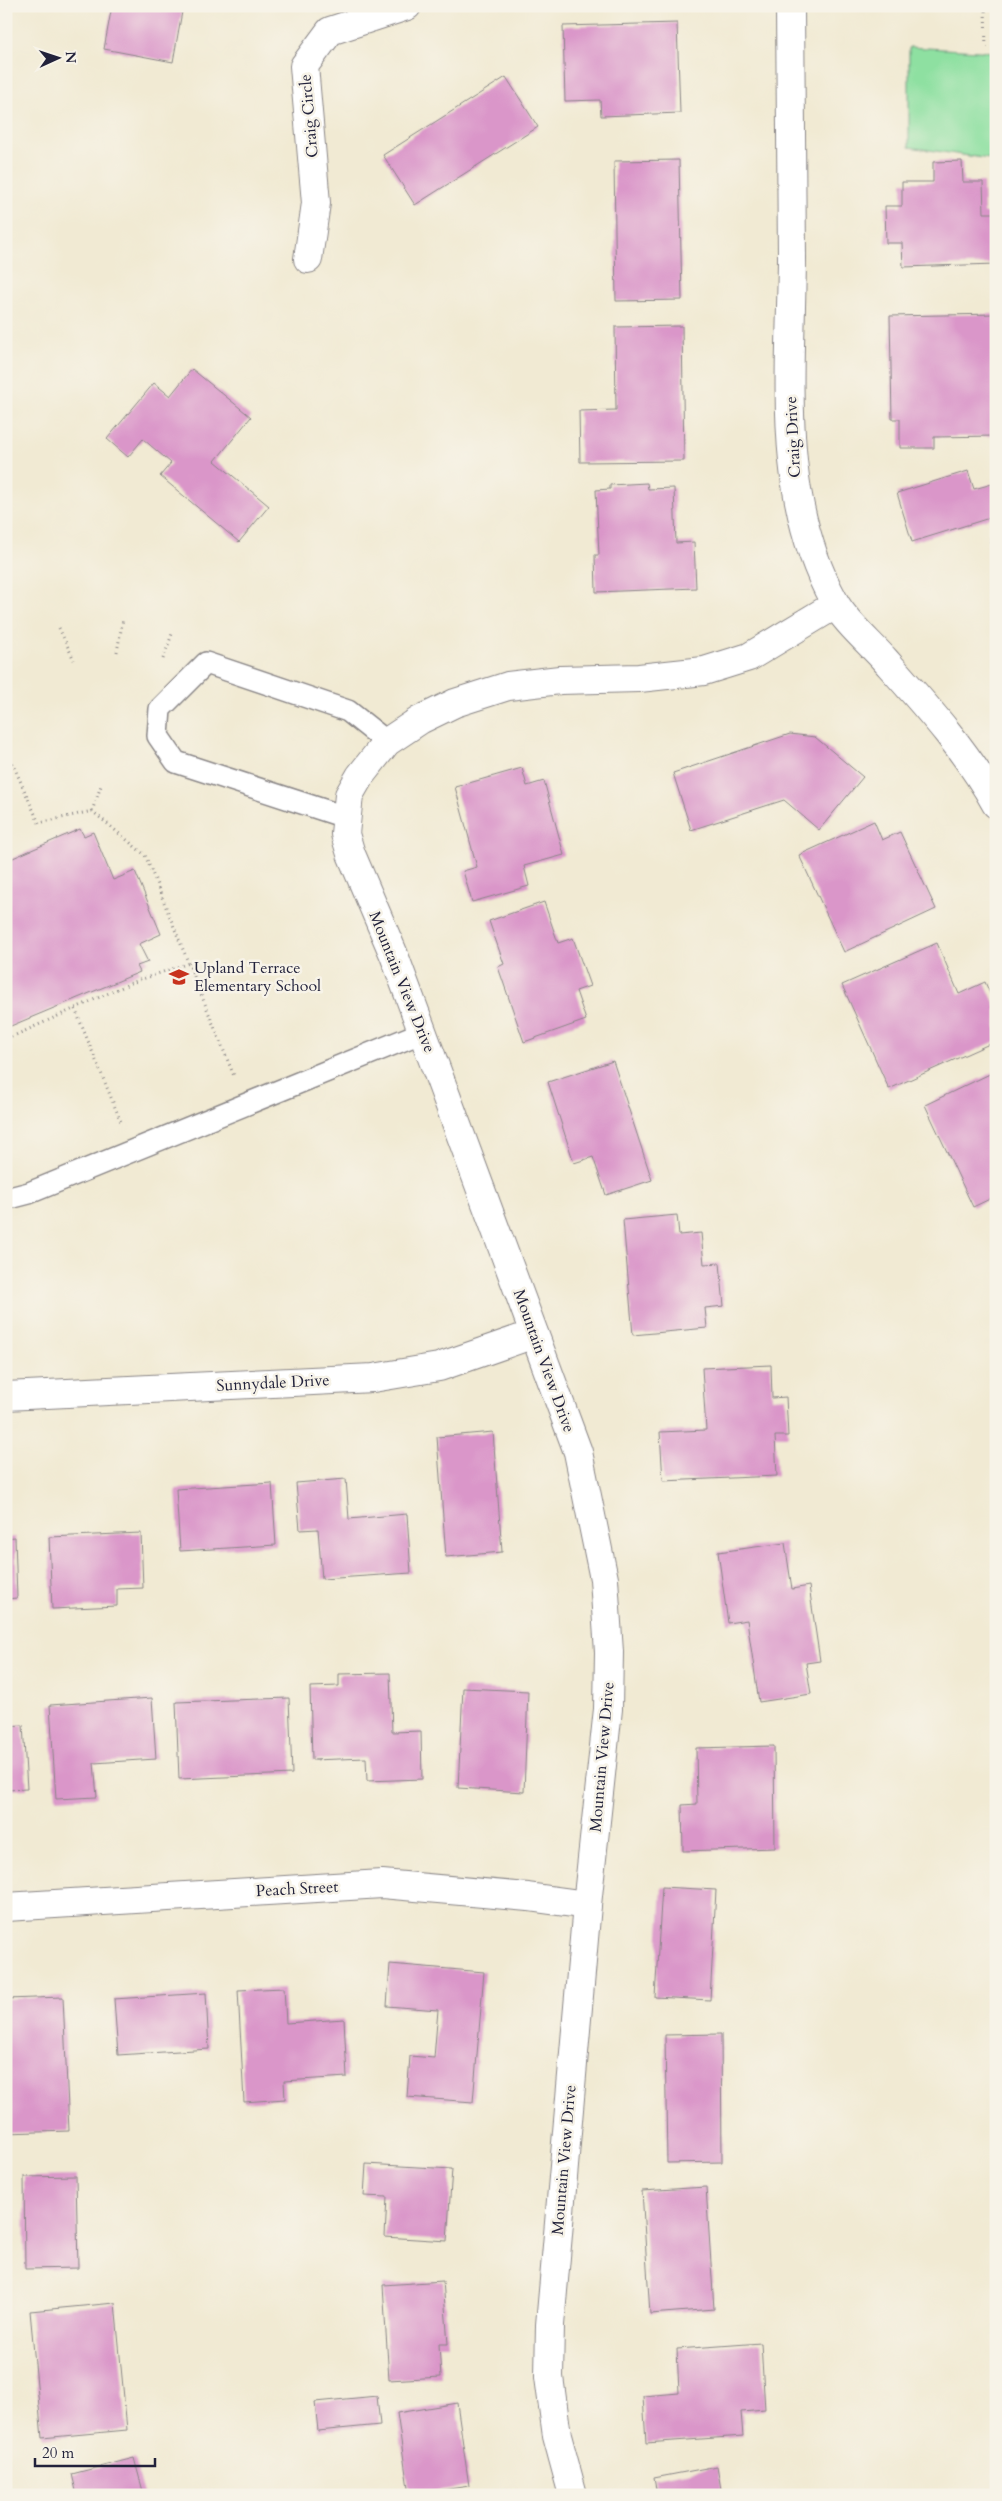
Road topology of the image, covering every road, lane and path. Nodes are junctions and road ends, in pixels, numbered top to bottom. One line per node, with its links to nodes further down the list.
1 (407, 6): 5 (street, Craig Circle)
2 (790, 6): 6 (street, Craig Drive)
3 (985, 6): 4 (path)
4 (986, 51)
5 (308, 259)
6 (835, 604): 13 (street, Mountain View Drive); 16 (street, Craig Drive)
7 (123, 619): 10 (path)
8 (60, 628): 11 (path)
9 (172, 634): 12 (path)
10 (117, 652)
11 (74, 660)
12 (161, 666)
13 (388, 742): 18 (street, Mountain View Drive); 18 (lane)
14 (6, 749): 17 (path)
15 (102, 783): 17 (path)
16 (996, 804)
17 (92, 811): 19 (path)
18 (346, 817): 21 (street, Mountain View Drive)
19 (189, 962): 20 (path); 23 (path)
20 (75, 1009): 22 (path); 24 (path)
21 (423, 1032): 23 (lane); 26 (street, Mountain View Drive)
22 (7, 1039)
23 (245, 1105): 24 (lane)
24 (133, 1151): 25 (lane)
25 (6, 1199)
26 (534, 1334): 27 (street, Sunnydale Drive); 28 (street, Mountain View Drive)
27 (6, 1396)
28 (588, 1905): 29 (street, Peach Street); 30 (street, Mountain View Drive)
29 (6, 1906)
30 (573, 2495)

